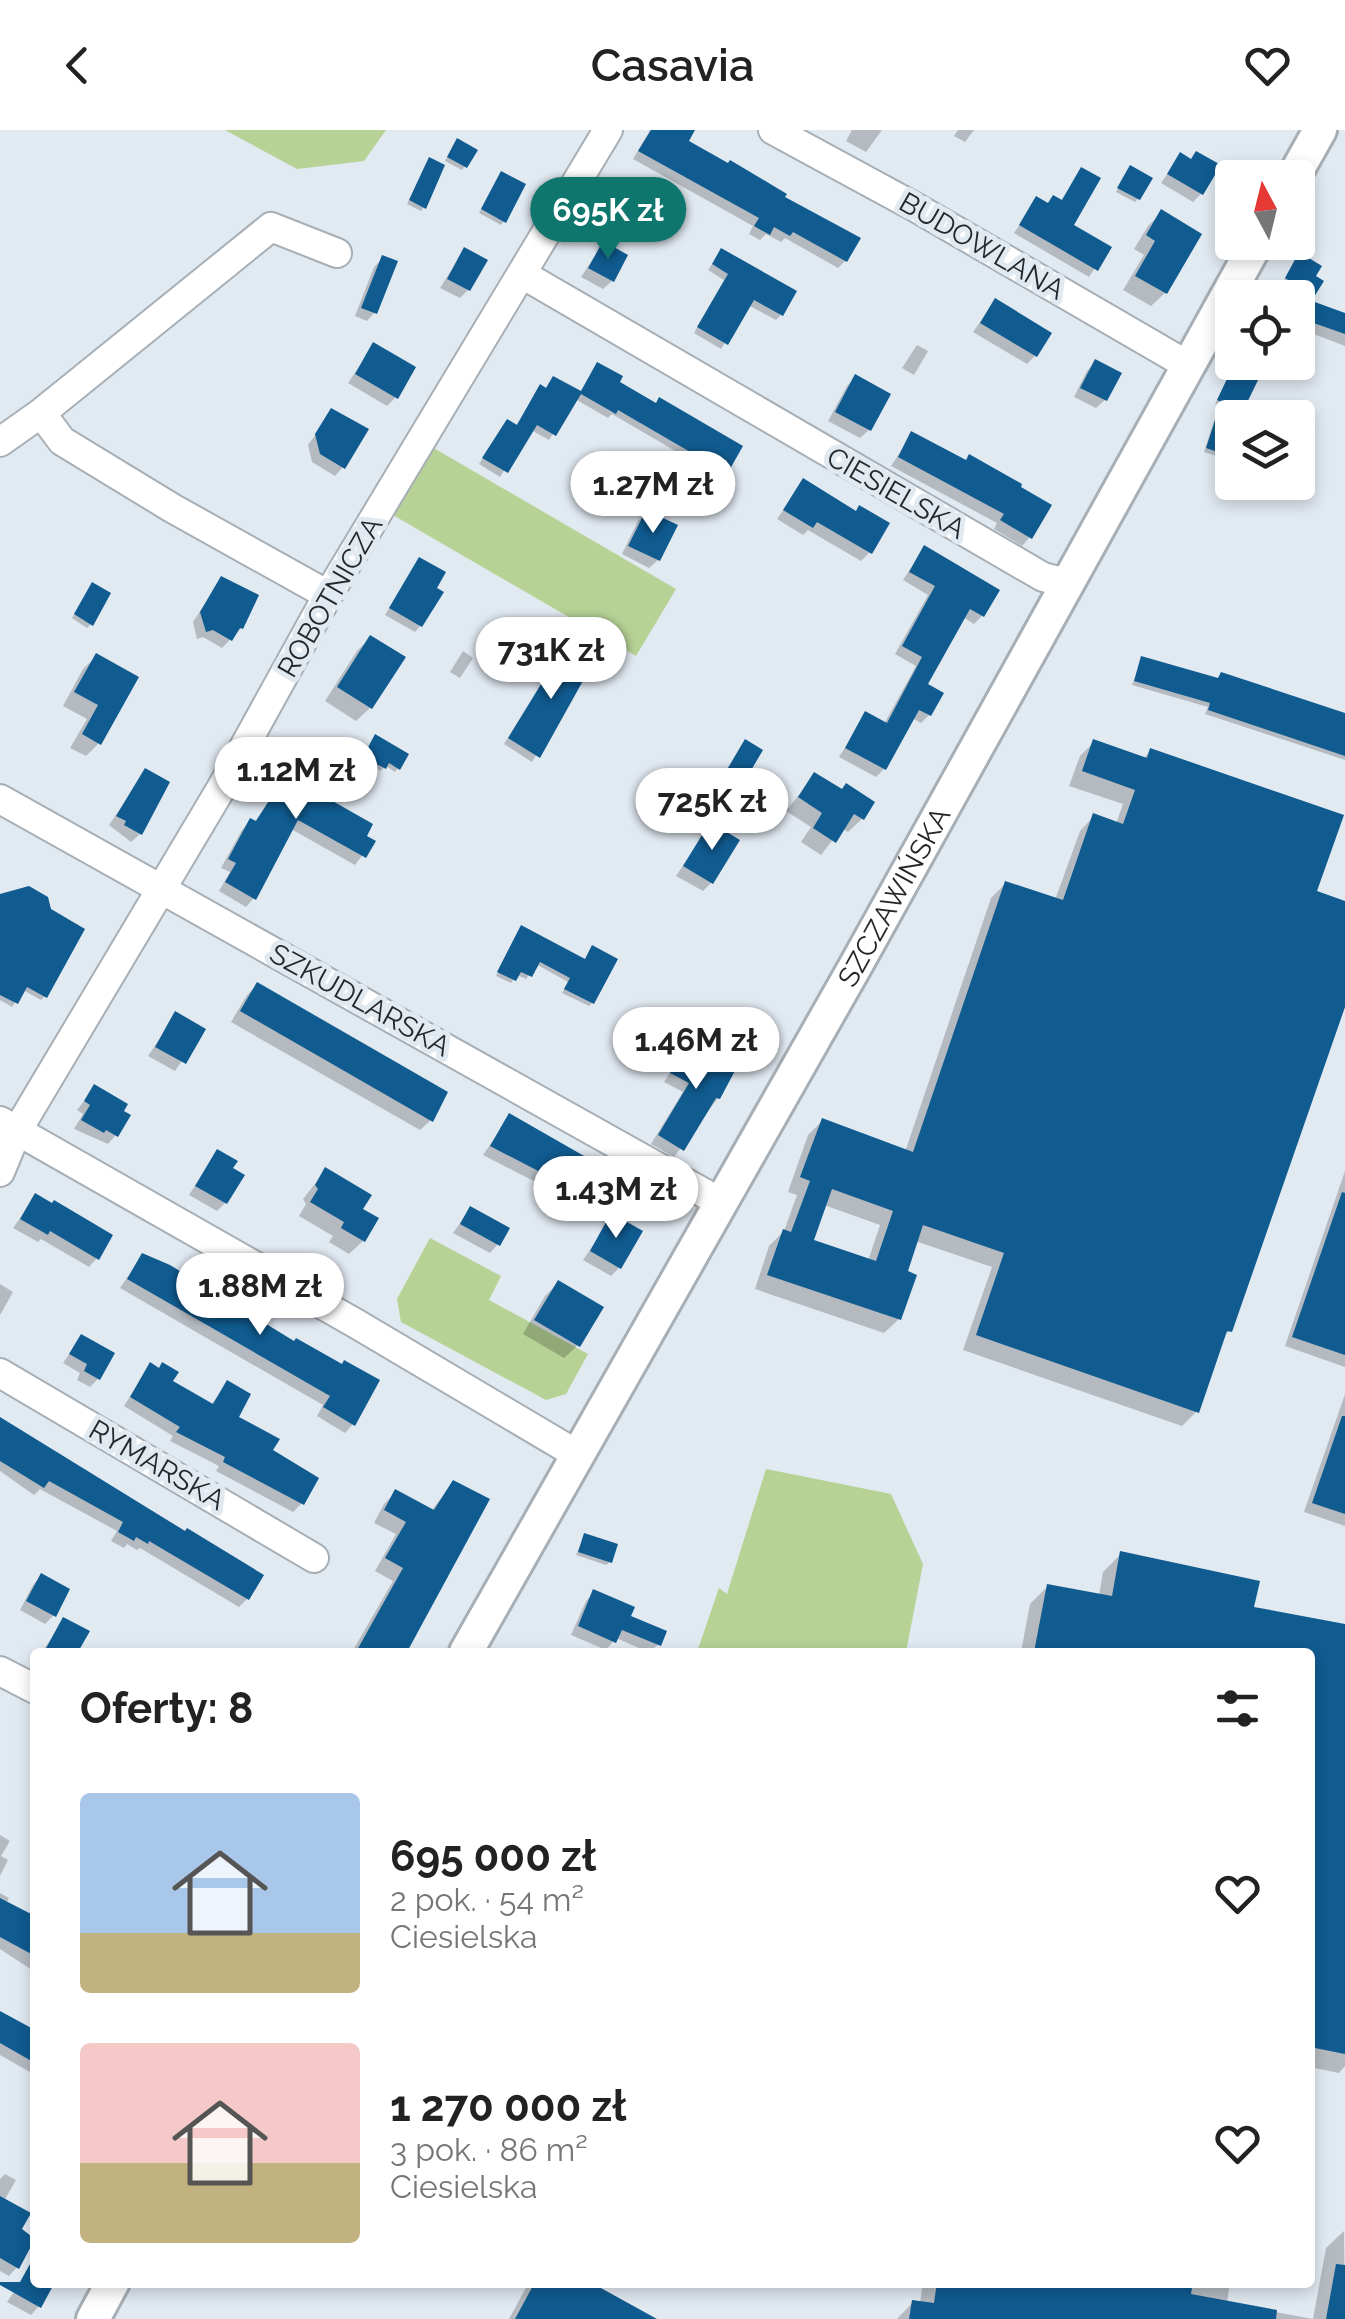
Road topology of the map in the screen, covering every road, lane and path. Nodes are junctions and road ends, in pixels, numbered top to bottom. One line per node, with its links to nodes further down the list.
1 (608, 130): 7 (street, ROBOTNICZA)
2 (773, 130): 8 (street, BUDOWLANA)
3 (1320, 130): 4 (street)
4 (1304, 160)
5 (338, 253): 9 (street)
6 (1247, 260): 8 (street, SZCZAWIŃSKA)
7 (522, 274): 11 (street, CIESIELSKA); 12 (street, ROBOTNICZA)
8 (1189, 366): 11 (street, SZCZAWIŃSKA)
9 (41, 413): 10 (street); 12 (street)
10 (0, 442)
11 (1067, 583): 17 (street, SZCZAWIŃSKA)
12 (328, 595): 14 (street, ROBOTNICZA)
13 (0, 799): 14 (street, SZKUDLARSKA)
14 (162, 888): 15 (street, ROBOTNICZA); 17 (street, SZKUDLARSKA)
15 (9, 1126): 16 (street, ROBOTNICZA); 19 (street)
16 (0, 1172)
17 (720, 1202): 19 (street, SZCZAWIŃSKA)
18 (0, 1373): 20 (street, RYMARSKA)
19 (578, 1456): 21 (street, SZCZAWIŃSKA)
20 (314, 1558)
21 (468, 1648)
22 (0, 1671): 23 (street)
23 (30, 1687)
24 (110, 2288): 25 (street)
25 (93, 2319)

